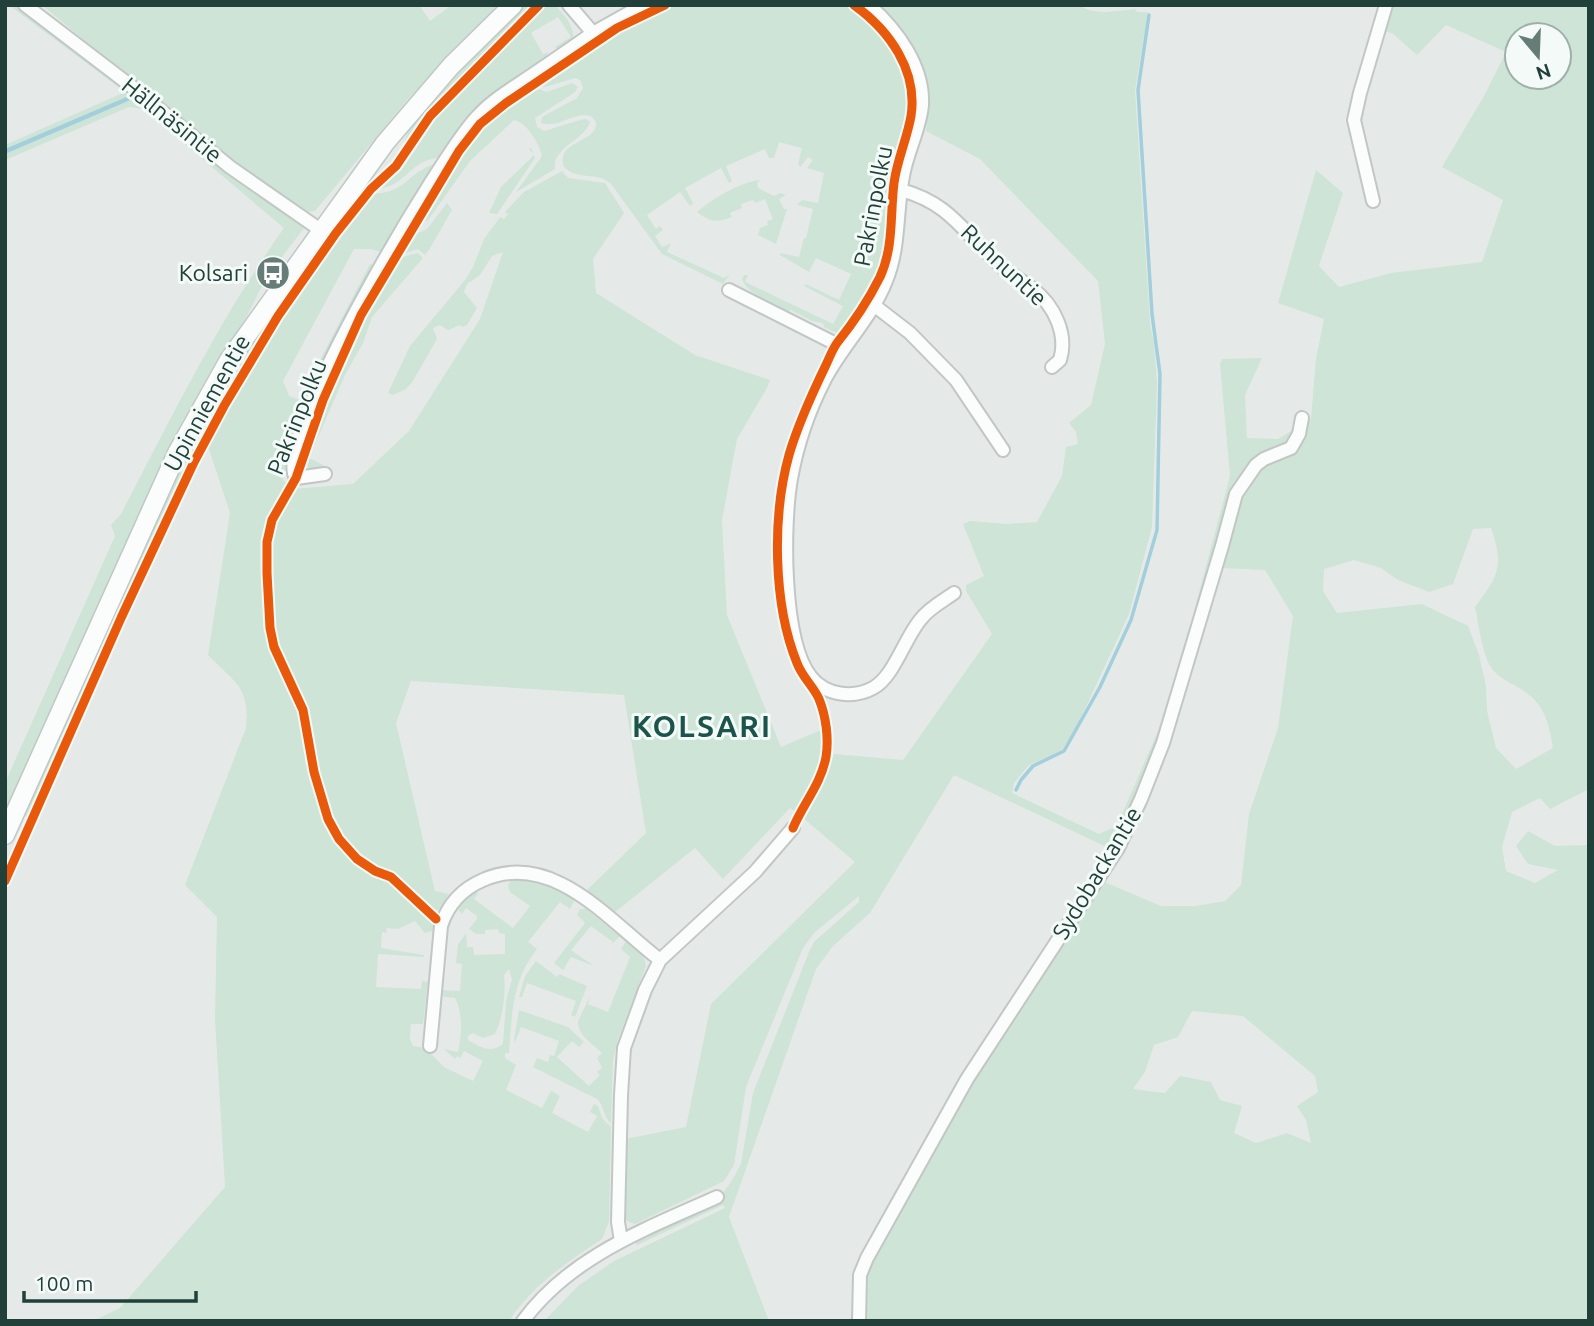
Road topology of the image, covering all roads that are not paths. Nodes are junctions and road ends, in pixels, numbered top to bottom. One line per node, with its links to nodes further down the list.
1 (25, 5): 10 (street, Hällnäsintie)
2 (513, 5): 10 (main road, Upinniementie)
3 (569, 5): 7 (street)
4 (643, 5): 7 (street)
5 (869, 5): 8 (street)
6 (1386, 5): 9 (street)
7 (593, 33): 17 (street)
8 (901, 190): 12 (street); 14 (street, Ruhnuntie)
9 (1373, 201)
10 (322, 231): 20 (main road, Upinniementie)
11 (729, 290): 13 (street)
12 (875, 306): 13 (street); 16 (street)
13 (844, 348): 18 (street)
14 (1052, 367)
15 (1302, 418): 26 (street, Sydobackantie)
16 (1003, 450)
17 (325, 474)
18 (954, 593)
19 (793, 828): 21 (street)
20 (5, 835)
21 (660, 960): 22 (street); 24 (street)
22 (430, 1046)
23 (717, 1197): 24 (street)
24 (621, 1241): 25 (street)
25 (523, 1321)
26 (859, 1321)

